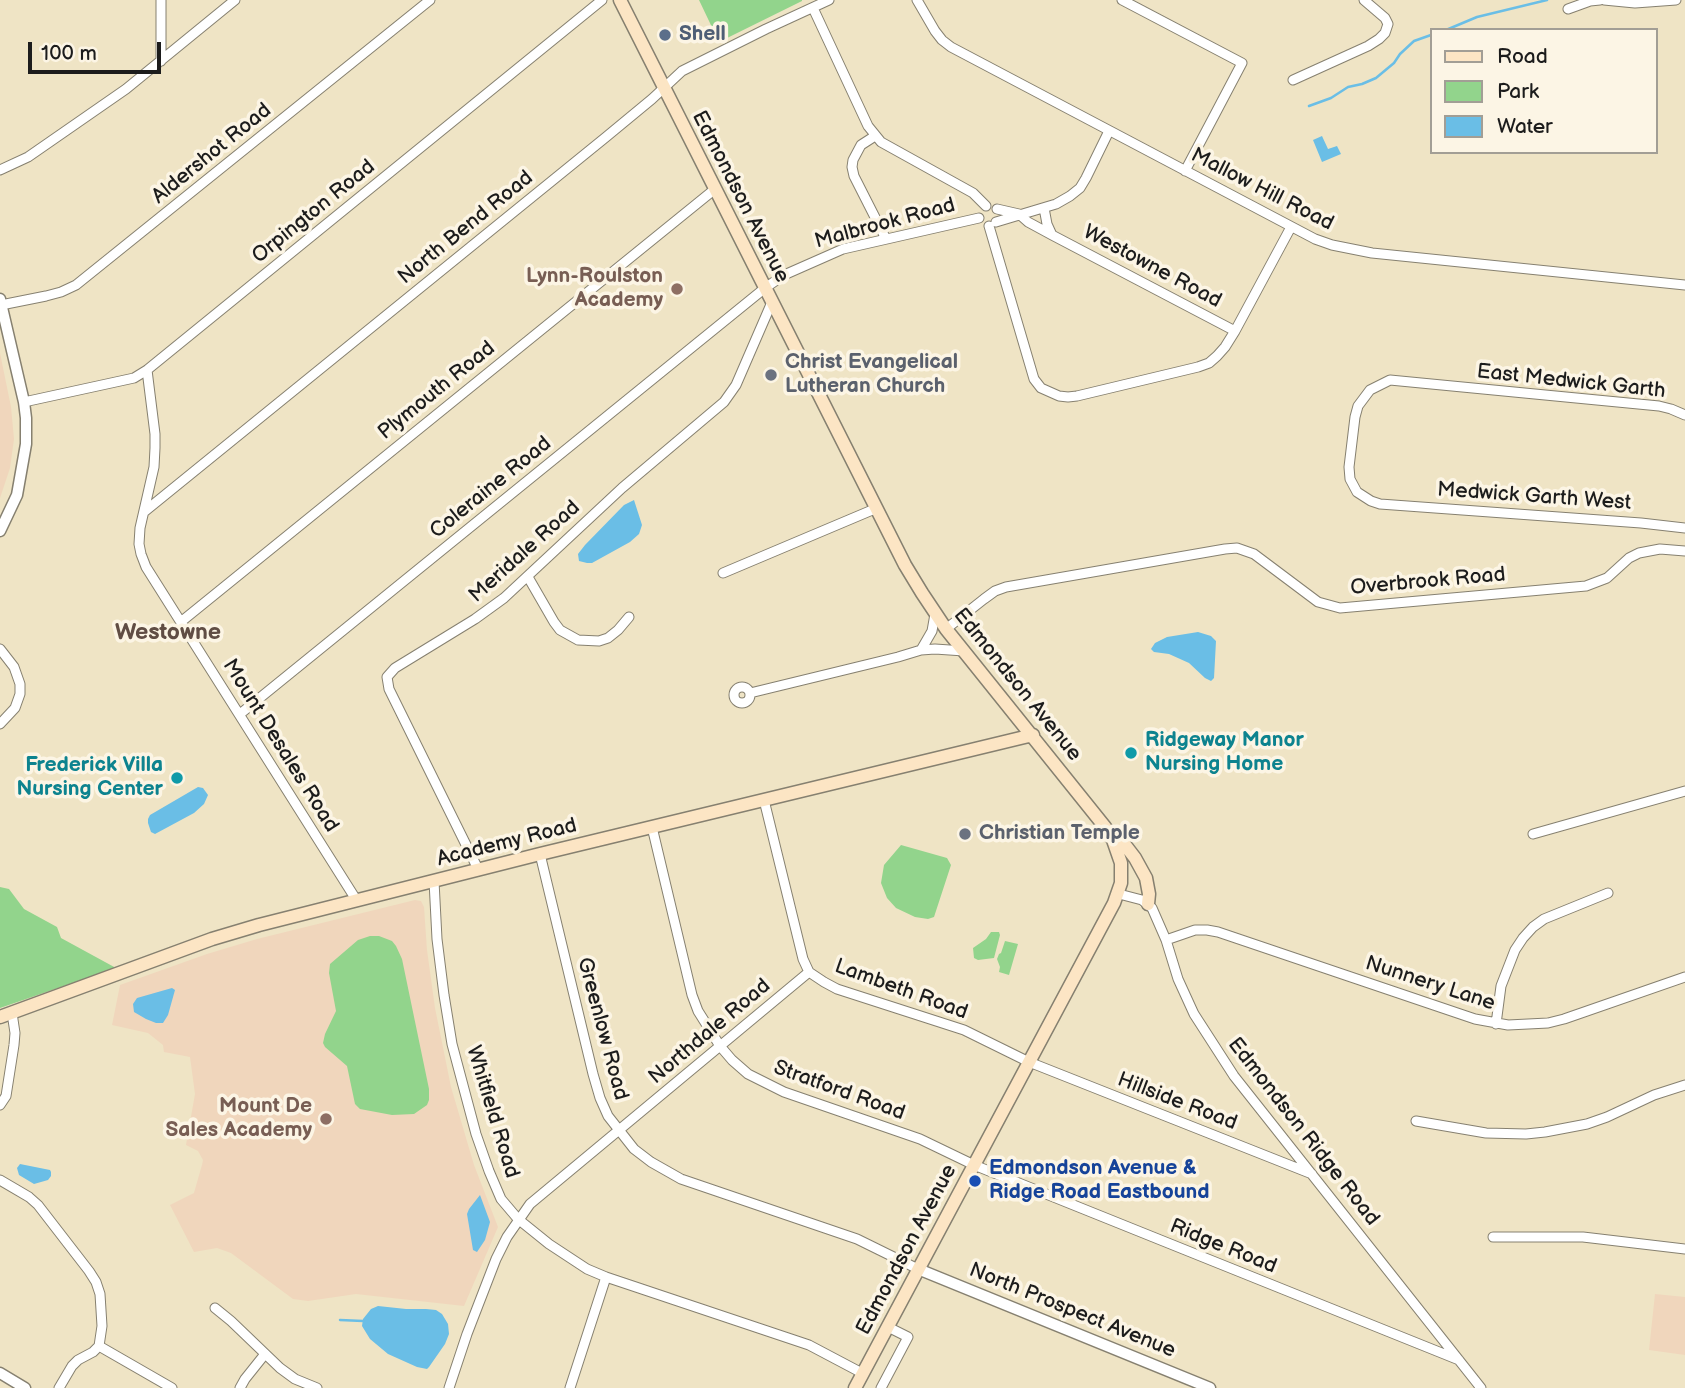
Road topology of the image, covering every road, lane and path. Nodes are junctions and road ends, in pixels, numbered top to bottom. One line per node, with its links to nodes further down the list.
1 (161, 0): 14 (street)
2 (235, 0): 14 (street)
3 (430, 0): 33 (street, Aldershot Road)
4 (602, 0): 36 (street, Orpington Road)
5 (620, 0): 16 (main road, Edmondson Avenue)
6 (829, 0): 12 (street, North Bend Road)
7 (917, 0): 17 (street, Mallow Hill Road)
8 (1122, 0): 20 (street)
9 (1364, 0): 15 (street)
10 (1602, 0): 11 (street); 13 (street)
11 (1676, 0)
12 (813, 8): 16 (street, North Bend Road); 18 (street)
13 (1568, 9)
14 (161, 61): 19 (street)
15 (1293, 80)
16 (664, 88): 21 (main road, Edmondson Avenue); 41 (street, North Bend Road)
17 (1109, 131): 20 (street, Mallow Hill Road); 23 (street)
18 (875, 136): 22 (street); 30 (street)
19 (0, 170)
20 (1185, 171): 28 (street, Mallow Hill Road)
21 (715, 189): 32 (main road, Edmondson Avenue); 49 (street, Plymouth Road)
22 (986, 206): 24 (street); 26 (street)
23 (1044, 208): 25 (street); 29 (street, Westowne Road)
24 (997, 209): 25 (street); 27 (street)
25 (1019, 214): 27 (street); 29 (street, Westowne Road)
26 (979, 218): 27 (street); 30 (street, Malbrook Road)
27 (993, 224): 35 (street)
28 (1291, 227): 31 (street, Mallow Hill Road); 35 (street)
29 (1052, 235): 35 (street, Westowne Road)
30 (887, 239): 32 (street, Malbrook Road)
31 (1685, 285)
32 (765, 288): 34 (main road, Edmondson Avenue); 55 (street, Coleraine Road)
33 (1, 302): 37 (street)
34 (772, 302): 40 (main road, Edmondson Avenue); 46 (street, Meridale Road)
35 (1235, 331)
36 (147, 370): 37 (street, Orpington Road); 41 (street, Mount Desales Road)
37 (24, 402): 43 (street)
38 (1685, 415): 39 (street, East Medwick Garth)
39 (1380, 504): 42 (street, Medwick Garth West)
40 (877, 508): 45 (street); 47 (main road, Edmondson Avenue)
41 (144, 512): 49 (street, Mount Desales Road)
42 (1685, 528)
43 (0, 531)
44 (1685, 551): 50 (street, Overbrook Road)
45 (723, 573)
46 (528, 577): 48 (street); 64 (street, Meridale Road)
47 (935, 614): 50 (main road, Edmondson Avenue); 52 (street)
48 (629, 617)
49 (182, 621): 55 (street, Mount Desales Road)
50 (946, 629): 53 (main road, Edmondson Avenue)
51 (0, 649): 56 (street)
52 (921, 650): 53 (street); 54 (street)
53 (964, 651): 57 (main road, Edmondson Avenue)
54 (750, 693)
55 (240, 714): 68 (street, Mount Desales Road)
56 (0, 724)
57 (1033, 735): 59 (main road, Academy Road); 61 (main road, Edmondson Avenue)
58 (1685, 791): 62 (street)
59 (764, 800): 60 (main road, Academy Road); 71 (street, Lambeth Road)
60 (652, 827): 63 (main road, Academy Road); 75 (street, Stratford Road)
61 (1105, 827): 67 (main road, Edmondson Avenue); 69 (main road)
62 (1533, 834)
63 (540, 854): 64 (main road, Academy Road); 80 (street, Greenlow Road)
64 (478, 869): 65 (main road, Academy Road)
65 (434, 881): 68 (main road, Academy Road); 84 (street, Whitfield Road)
66 (1608, 893): 74 (street)
67 (1119, 894): 69 (street); 76 (main road, Edmondson Avenue)
68 (357, 901): 73 (main road, Academy Road)
69 (1148, 904): 70 (street, Edmondson Ridge Road)
70 (1166, 940): 74 (street, Nunnery Lane); 82 (street, Edmondson Ridge Road)
71 (809, 972): 75 (street, Northdale Road); 76 (street, Lambeth Road)
72 (1685, 977): 74 (street, Nunnery Lane)
73 (6, 1015): 78 (street)
74 (1496, 1024)
75 (720, 1046): 80 (street, Northdale Road); 81 (street, Stratford Road)
76 (1029, 1062): 81 (main road, Edmondson Avenue); 82 (street, Hillside Road)
77 (1685, 1085): 79 (street)
78 (0, 1105)
79 (1416, 1121)
80 (618, 1131): 84 (street, Northdale Road); 87 (street, Greenlow Road)
81 (974, 1165): 87 (main road, Edmondson Avenue); 93 (street, Ridge Road)
82 (1312, 1174): 93 (street, Edmondson Ridge Road)
83 (0, 1180): 91 (street)
84 (518, 1219): 88 (street, Whitfield Road); 101 (street, Northdale Road)
85 (1493, 1237): 86 (street)
86 (1685, 1249)
87 (918, 1269): 90 (main road, Edmondson Avenue); 105 (street, North Prospect Avenue)
88 (606, 1277): 95 (street, Whitfield Road); 102 (street)
89 (215, 1308): 92 (street)
90 (888, 1326): 95 (main road, Edmondson Avenue); 104 (street)
91 (99, 1346): 97 (street); 98 (street)
92 (265, 1354): 99 (street); 100 (street)
93 (1459, 1360): 106 (street, Edmondson Ridge Road)
94 (0, 1373): 96 (street)
95 (862, 1373): 103 (main road, Edmondson Avenue)
96 (25, 1388)
97 (59, 1388)
98 (173, 1388)
99 (240, 1388)
100 (317, 1388)
101 (449, 1388)
102 (569, 1388)
103 (855, 1388)
104 (881, 1388)
105 (1210, 1388)
106 (1481, 1388)

